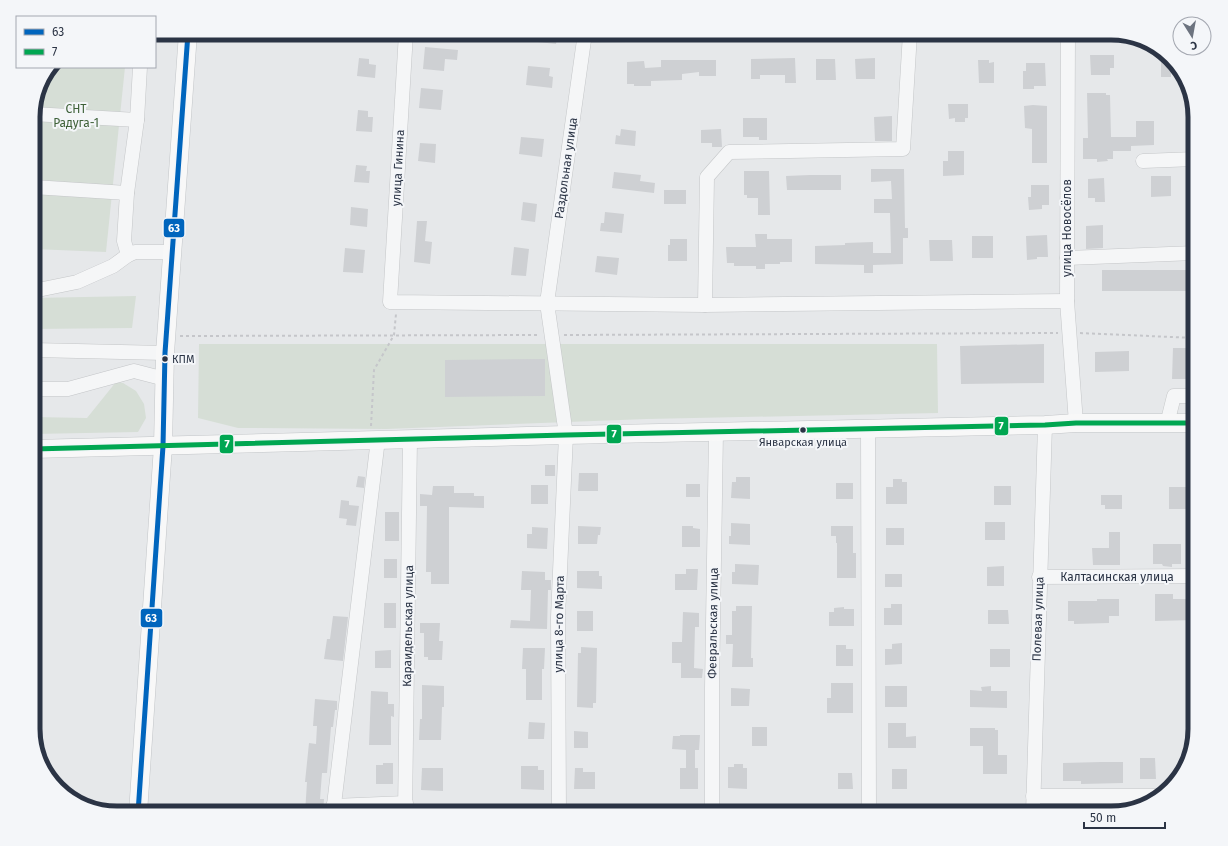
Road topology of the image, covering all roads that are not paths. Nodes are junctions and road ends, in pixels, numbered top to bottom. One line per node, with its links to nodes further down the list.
1 (188, 40): 13 (main road)
2 (406, 40): 19 (street, улица Гинина)
3 (583, 40): 19 (street, Раздольная улица)
4 (910, 40): 20 (street)
5 (1068, 40): 16 (street, улица Новосёлов)
6 (140, 68): 8 (street)
7 (40, 114): 8 (street)
8 (137, 120): 12 (street)
9 (1188, 159): 10 (street)
10 (1143, 161)
11 (40, 187): 12 (street)
12 (128, 193): 15 (street)
13 (173, 252): 15 (street); 22 (main road)
14 (1188, 252): 16 (street)
15 (128, 255): 17 (street)
16 (1067, 258): 18 (street, улица Новосёлов)
17 (40, 290)
18 (1067, 301): 20 (street); 28 (street, улица Новосёлов)
19 (547, 303): 20 (street); 21 (street, Раздольная улица)
20 (705, 305)
21 (551, 335): 33 (street, улица 8-го Марта)
22 (166, 345): 23 (street); 24 (main road)
23 (40, 350)
24 (165, 379): 25 (street); 36 (main road)
25 (40, 389)
26 (1188, 396): 29 (street)
27 (1188, 423): 29 (main road)
28 (1076, 424): 29 (main road); 30 (main road)
29 (1167, 424)
30 (1045, 425): 31 (main road); 39 (street, Полевая улица)
31 (868, 429): 32 (main road); 47 (street)
32 (716, 432): 33 (main road); 46 (street, Февральская улица)
33 (566, 435): 35 (main road); 45 (street, улица 8-го Марта)
34 (374, 439): 35 (main road); 36 (main road); 43 (street)
35 (410, 439): 44 (street, Караидельская улица)
36 (163, 446): 37 (main road); 42 (main road)
37 (40, 449)
38 (1188, 576): 39 (street, Калтасинская улица)
39 (1039, 577): 40 (street, Полевая улица)
40 (1033, 796): 41 (street); 48 (street, Полевая улица)
41 (1150, 796)
42 (138, 806)
43 (333, 806)
44 (406, 806)
45 (559, 806)
46 (712, 806)
47 (869, 806)
48 (1033, 806)

